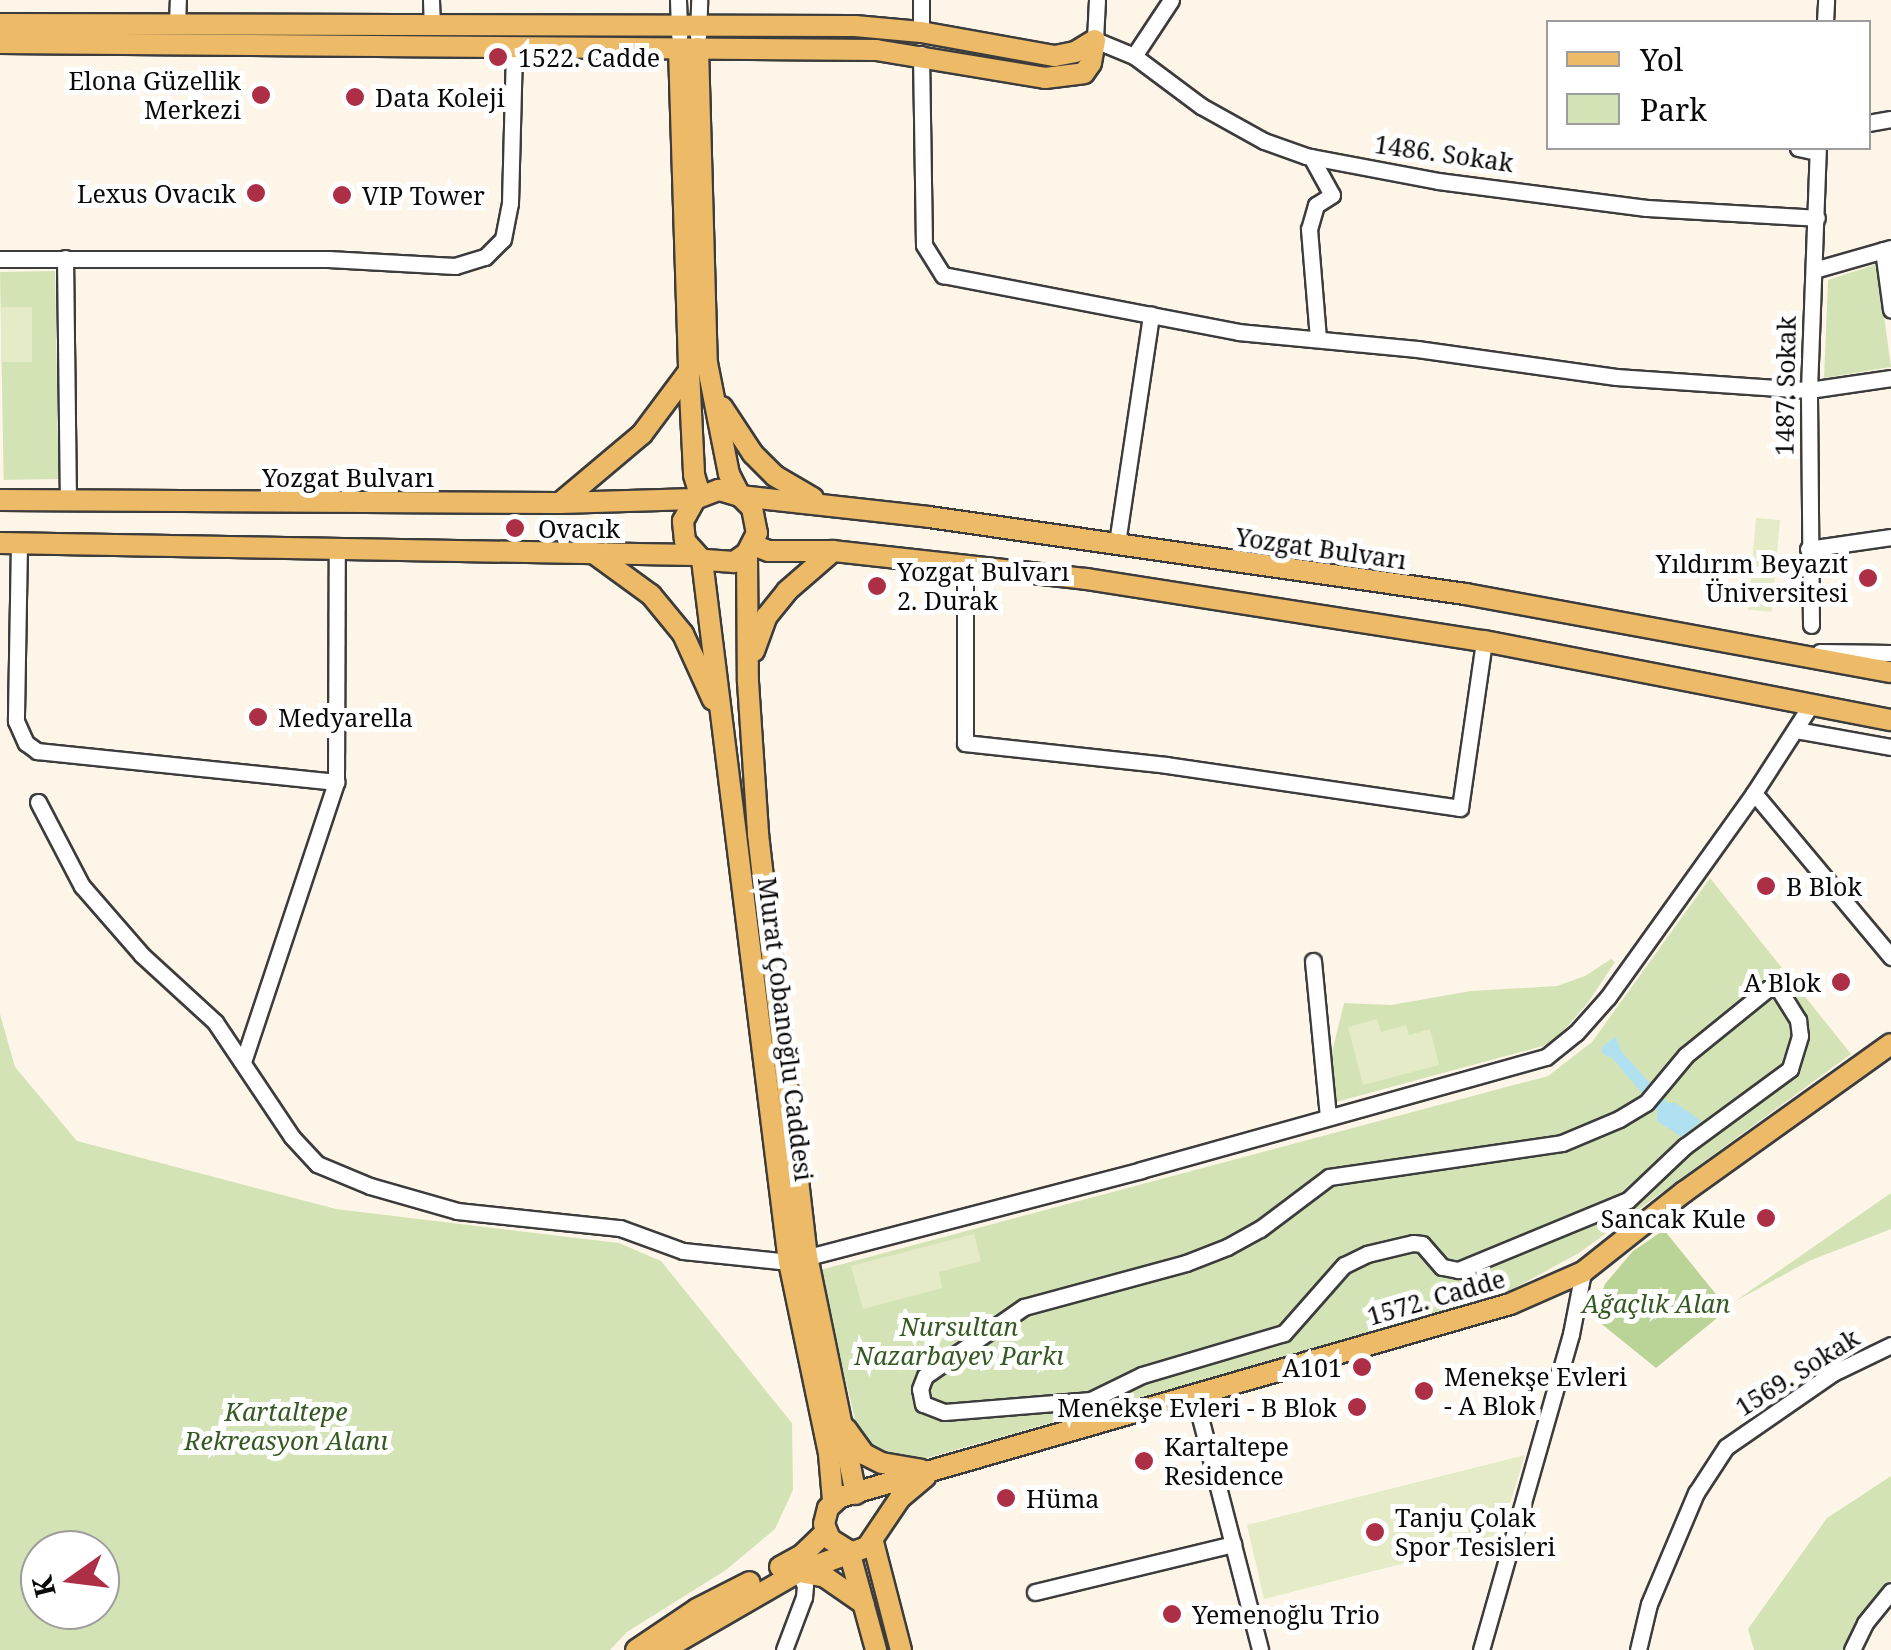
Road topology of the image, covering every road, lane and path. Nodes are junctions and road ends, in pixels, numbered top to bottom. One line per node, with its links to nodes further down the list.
1 (178, 0): 9 (street)
2 (431, 0): 10 (street)
3 (678, 0): 12 (street)
4 (699, 0): 12 (street)
5 (921, 0): 11 (street)
6 (1097, 0): 13 (street)
7 (1171, 0): 17 (street)
8 (0, 24): 9 (main road)
9 (176, 25): 10 (main road)
10 (432, 26): 12 (main road)
11 (921, 32): 12 (main road); 13 (main road)
12 (688, 38): 15 (main road); 16 (main road); 28 (main road)
13 (1095, 40): 16 (main road); 17 (street, 1486. Sokak)
14 (0, 43): 15 (main road)
15 (514, 47): 22 (street)
16 (921, 54): 26 (street)
17 (1134, 56): 19 (street, 1486. Sokak)
18 (1818, 150): 20 (street, 1487. Sokak)
19 (1310, 157): 20 (street, 1486. Sokak); 27 (street)
20 (1817, 218): 24 (street, 1487. Sokak)
21 (1887, 249): 24 (street); 25 (street)
22 (64, 258): 23 (street); 34 (street)
23 (0, 259)
24 (1814, 270): 30 (street, 1487. Sokak)
25 (1891, 308)
26 (1150, 315): 27 (street); 39 (street)
27 (1318, 339): 30 (street)
28 (698, 367): 31 (main road); 32 (main road); 35 (main road); 36 (main road)
29 (1891, 378): 30 (street)
30 (1808, 390): 42 (street, 1487. Sokak)
31 (740, 496): 32 (main road); 36 (main road, Yozgat Bulvarı); 41 (main road)
32 (698, 497): 35 (main road, Yozgat Bulvarı); 45 (main road)
33 (0, 500): 34 (main road, Yozgat Bulvarı)
34 (68, 500): 35 (main road, Yozgat Bulvarı)
35 (560, 503)
36 (828, 504): 39 (main road, Yozgat Bulvarı)
37 (1891, 537): 42 (street)
38 (10, 543): 40 (main road); 58 (street)
39 (1117, 543): 49 (main road, Yozgat Bulvarı)
40 (337, 549): 44 (main road); 58 (street)
41 (750, 549): 43 (main road); 45 (main road); 52 (main road, Murat Çobanoğlu Caddesi)
42 (1808, 549): 47 (street, 1487. Sokak)
43 (833, 551): 46 (main road); 52 (main road)
44 (590, 552): 45 (main road); 55 (main road)
45 (698, 557): 55 (main road, Murat Çobanoğlu Caddesi)
46 (965, 566): 48 (main road); 48 (street)
47 (1811, 625)
48 (1484, 641): 53 (main road)
49 (1775, 652): 50 (street); 51 (main road, Yozgat Bulvarı)
50 (1891, 653)
51 (1891, 672)
52 (748, 682): 67 (main road, Murat Çobanoğlu Caddesi)
53 (1810, 706): 54 (main road); 56 (street)
54 (1891, 720)
55 (722, 721): 67 (main road, Murat Çobanoğlu Caddesi)
56 (1796, 730): 57 (street); 59 (street)
57 (1891, 748)
58 (336, 782): 64 (street)
59 (1754, 793): 61 (street); 66 (street)
60 (38, 802): 64 (street)
61 (1891, 956)
62 (1313, 960): 66 (street)
63 (1891, 1044): 68 (main road, 1572. Cadde)
64 (243, 1062): 67 (street)
65 (1659, 1090): 65 (street)
66 (1328, 1116): 67 (street)
67 (798, 1261): 71 (main road, Murat Çobanoğlu Caddesi); 74 (main road, Murat Çobanoğlu Caddesi)
68 (1583, 1272): 70 (main road, 1572. Cadde); 89 (street)
69 (1891, 1346): 90 (street, 1569. Sokak)
70 (1194, 1394): 72 (main road, 1572. Cadde); 77 (street)
71 (841, 1421): 72 (main road); 73 (main road, Murat Çobanoğlu Caddesi)
72 (933, 1470): 73 (main road, 1572. Cadde); 76 (main road)
73 (856, 1494): 74 (main road); 76 (main road)
74 (834, 1501): 75 (main road)
75 (826, 1532): 78 (main road); 79 (main road)
76 (876, 1538): 78 (main road); 87 (main road)
77 (1233, 1544): 81 (street); 88 (street)
78 (849, 1550): 79 (main road); 82 (main road)
79 (795, 1566): 82 (main road); 83 (main road); 84 (main road); 85 (street)
80 (1891, 1591): 91 (street)
81 (1035, 1592)
82 (864, 1604): 86 (main road)
83 (636, 1650)
84 (663, 1650)
85 (784, 1650)
86 (876, 1650)
87 (901, 1650)
88 (1260, 1650)
89 (1481, 1650)
90 (1638, 1650)
91 (1852, 1650)

